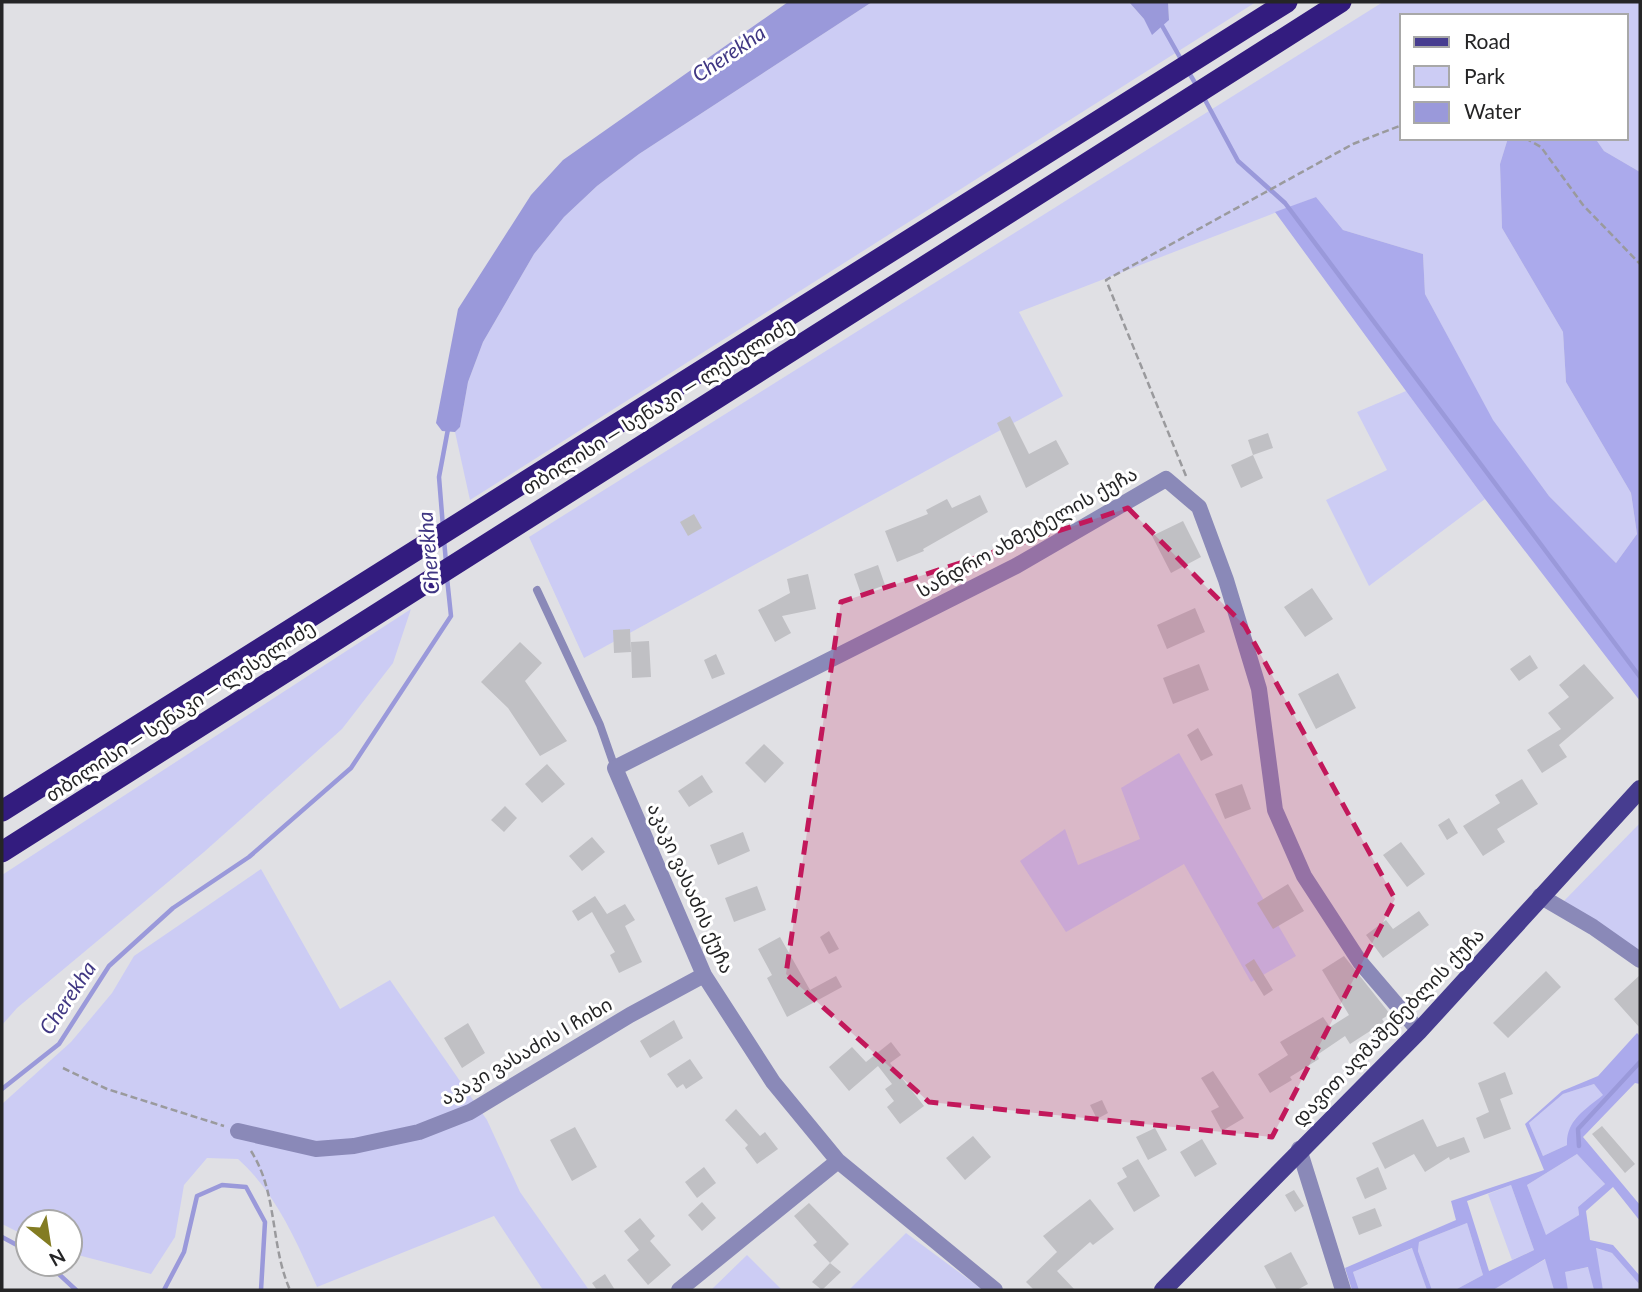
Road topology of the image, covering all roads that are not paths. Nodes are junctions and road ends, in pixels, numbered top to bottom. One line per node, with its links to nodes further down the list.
1 (1287, 2): 6 (highway, თბილისი — სენაკი — ლესელიძე)
2 (1341, 2): 7 (highway, თბილისი — სენაკი — ლესელიძე)
3 (537, 590): 4 (lane)
4 (615, 768): 10 (street, აკაკი ვასაძის ქუჩა); 11 (street, სანდრო ახმეტელის ქუჩა)
5 (1640, 789): 8 (main road, დავით აღმაშენებლის ქუჩა)
6 (2, 811)
7 (2, 852)
8 (1540, 896): 9 (street); 11 (main road, დავით აღმაშენებლის ქუჩა)
9 (1640, 960)
10 (704, 975): 12 (street, აკაკი ვასაძის I ჩიხი); 14 (street, აკაკი ვასაძის ქუჩა)
11 (1419, 1031): 13 (main road, დავით აღმაშენებლის ქუჩა)
12 (239, 1131)
13 (1299, 1149): 17 (main road, დავით აღმაშენებლის ქუჩა); 18 (street)
14 (838, 1161): 15 (street); 16 (street, აკაკი ვასაძის ქუჩა)
15 (679, 1290)
16 (995, 1290)
17 (1163, 1290)
18 (1343, 1290)

